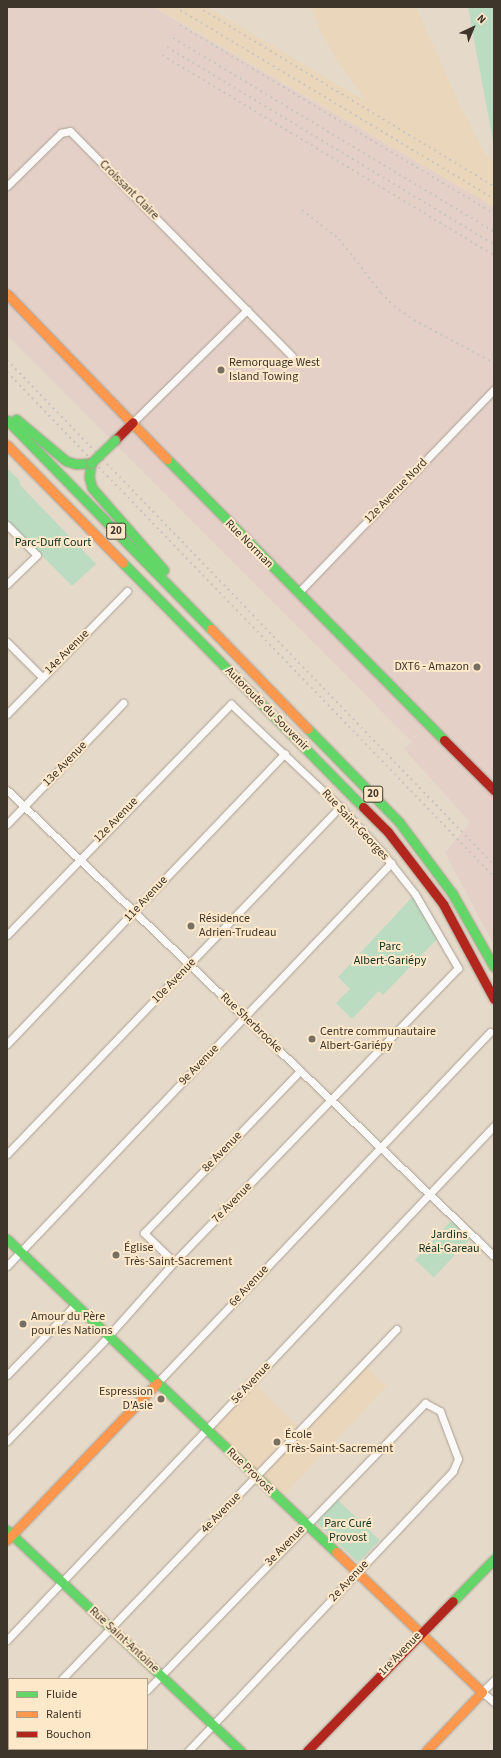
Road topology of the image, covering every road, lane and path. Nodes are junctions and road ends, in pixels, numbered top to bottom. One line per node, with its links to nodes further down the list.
1 (7, 186): 3 (street, Croissant Claire)
2 (7, 294): 8 (main road, Rue Norman)
3 (247, 310): 4 (street, Croissant Claire); 8 (street)
4 (292, 356)
5 (494, 389): 14 (street, 12e Avenue Nord)
6 (7, 412): 10 (main road)
7 (7, 420): 16 (main road, Autoroute du Souvenir / 20)
8 (133, 422): 10 (main road, bridge); 14 (main road, Rue Norman)
9 (7, 445): 34 (main road, Autoroute du Souvenir / 20)
10 (90, 464): 16 (main road)
11 (7, 525): 12 (street)
12 (7, 584)
13 (127, 591): 17 (street, 14e Avenue)
14 (298, 593): 23 (main road, Rue Norman)
15 (7, 642): 17 (street)
16 (224, 642): 32 (main road, Autoroute du Souvenir / 20)
17 (42, 677): 20 (street, 14e Avenue)
18 (123, 703): 24 (street, 13e Avenue)
19 (226, 706): 21 (street, Rue Saint-Georges); 27 (street, 12e Avenue)
20 (7, 714)
21 (284, 753): 25 (street, Rue Saint-Georges); 29 (street, 11e Avenue)
22 (7, 790): 24 (street, Rue Sherbrooke)
23 (494, 790)
24 (24, 806): 26 (street, 13e Avenue); 27 (street, Rue Sherbrooke)
25 (340, 807): 28 (street, Rue Saint-Georges); 31 (street, 10e Avenue)
26 (7, 824)
27 (79, 859): 29 (street, Rue Sherbrooke); 30 (street, 12e Avenue)
28 (391, 863): 33 (street, Rue Saint-Georges); 35 (street, 9e Avenue)
29 (134, 911): 31 (street, Rue Sherbrooke); 37 (street, 11e Avenue)
30 (7, 934)
31 (190, 964): 35 (street, Rue Sherbrooke); 42 (street, 10e Avenue)
32 (494, 967)
33 (458, 968): 39 (street, 7e Avenue)
34 (494, 999)
35 (245, 1017): 38 (street, Rue Sherbrooke); 45 (street, 9e Avenue)
36 (490, 1032): 41 (street, 6e Avenue)
37 (7, 1044)
38 (300, 1071): 39 (street, Rue Sherbrooke); 47 (street, 8e Avenue)
39 (332, 1101): 41 (street, Rue Sherbrooke); 47 (street, 7e Avenue)
40 (494, 1126): 43 (street, 5e Avenue)
41 (380, 1147): 43 (street, Rue Sherbrooke); 53 (street, 6e Avenue)
42 (7, 1154)
43 (430, 1195): 46 (street, Rue Sherbrooke); 55 (street, 5e Avenue)
44 (7, 1240): 45 (main road, Rue Provost)
45 (20, 1252): 48 (street, 9e Avenue); 49 (main road, Rue Provost)
46 (494, 1256)
47 (174, 1262): 51 (street, 7e Avenue)
48 (7, 1266)
49 (75, 1305): 51 (main road, Rue Provost); 52 (street)
50 (396, 1329): 57 (street, 4e Avenue)
51 (108, 1336): 53 (main road, Rue Provost); 56 (street, 7e Avenue)
52 (7, 1375)
53 (157, 1383): 55 (main road, Rue Provost); 59 (main road, 6e Avenue)
54 (424, 1403): 58 (street, 3e Avenue); 61 (street, 2e Avenue)
55 (207, 1430): 57 (main road, Rue Provost); 62 (street, 5e Avenue)
56 (7, 1441)
57 (256, 1477): 58 (main road, Rue Provost); 63 (street, 4e Avenue)
58 (306, 1524): 61 (main road, Rue Provost); 66 (street, 3e Avenue)
59 (9, 1535): 62 (main road, Rue Saint-Antoine)
60 (494, 1559): 64 (main road, 1re Avenue)
61 (357, 1573): 64 (main road, Rue Provost); 72 (street, 2e Avenue)
62 (62, 1582): 63 (main road, Rue Saint-Antoine); 65 (street, 5e Avenue)
63 (111, 1627): 66 (main road, Rue Saint-Antoine); 67 (street, 4e Avenue)
64 (421, 1632): 70 (main road, Rue Provost); 75 (main road, 1re Avenue)
65 (7, 1640)
66 (161, 1674): 69 (street, 3e Avenue); 72 (main road, Rue Saint-Antoine)
67 (63, 1678)
68 (494, 1680): 70 (street)
69 (148, 1689)
70 (482, 1692): 71 (street, Rue Provost); 76 (main road)
71 (494, 1702)
72 (213, 1725): 73 (street, 2e Avenue); 74 (main road, Rue Saint-Antoine)
73 (188, 1751)
74 (241, 1751)
75 (307, 1751)
76 (426, 1751)

